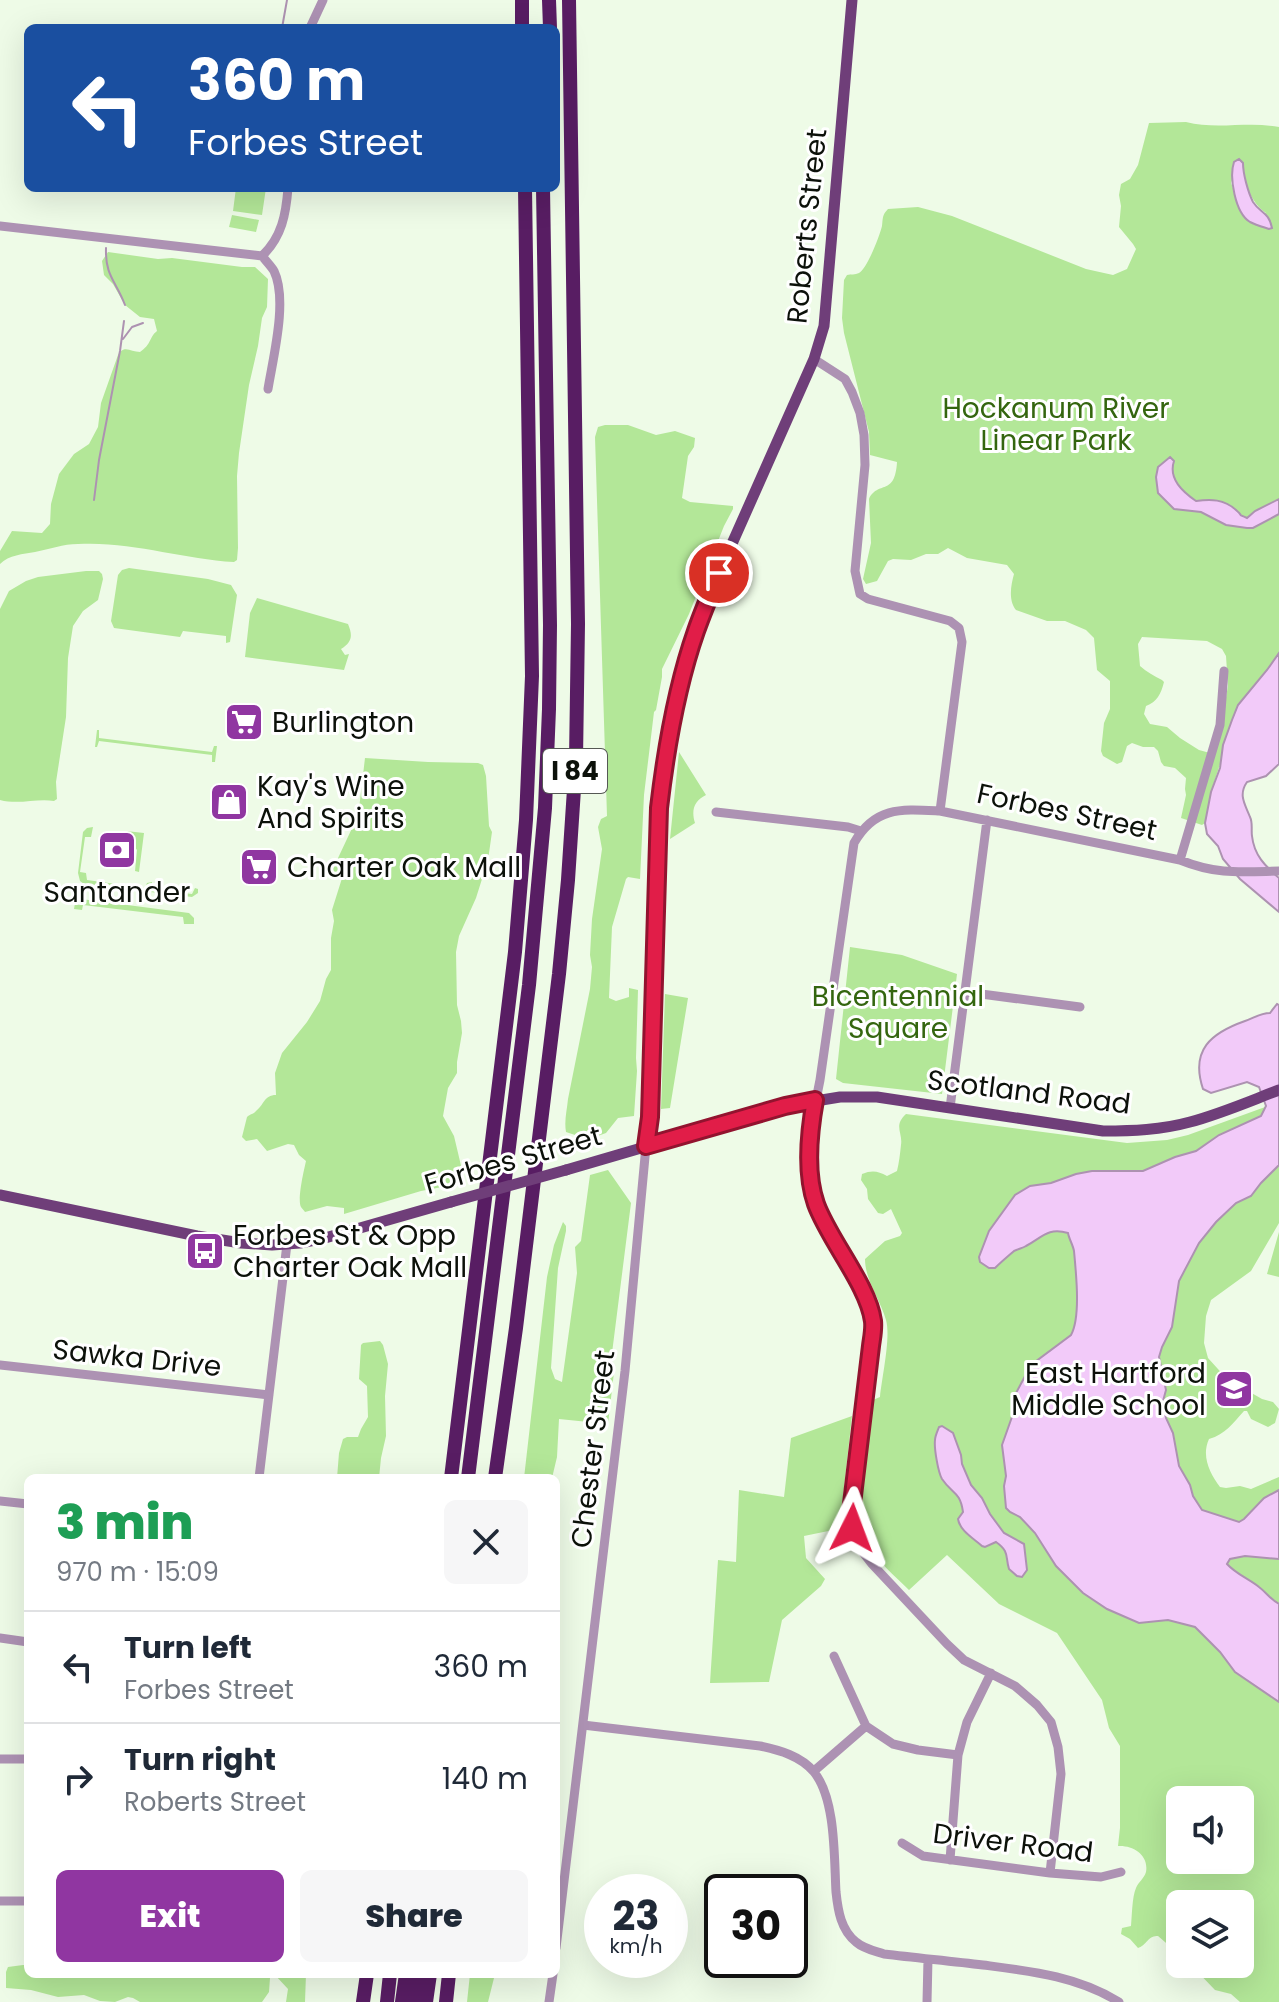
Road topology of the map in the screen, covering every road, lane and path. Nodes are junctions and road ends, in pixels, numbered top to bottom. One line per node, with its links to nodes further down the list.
1 (322, 0): 7 (street)
2 (522, 0): 8 (highway)
3 (540, 0): 9 (highway)
4 (549, 0): 10 (highway)
5 (569, 0): 40 (highway, I 84)
6 (852, 0): 17 (main road, Roberts Street)
7 (312, 24)
8 (522, 24)
9 (541, 24)
10 (550, 24)
11 (288, 192): 16 (street)
12 (525, 192): 37 (highway, I 84)
13 (543, 192): 38 (highway)
14 (552, 192): 39 (highway)
15 (0, 226): 16 (street)
16 (262, 256): 18 (street)
17 (814, 359): 20 (street); 31 (main road, Roberts Street)
18 (268, 389)
19 (1224, 671): 24 (street)
20 (940, 811): 22 (street, Forbes Street); 23 (street, Forbes Street)
21 (716, 812): 23 (street)
22 (987, 820): 24 (street, Forbes Street); 26 (street)
23 (861, 831): 29 (street)
24 (1180, 860): 25 (street, Forbes Street)
25 (1278, 871)
26 (966, 992): 27 (street); 30 (street)
27 (1080, 1007)
28 (1279, 1090): 30 (main road, Scotland Road)
29 (815, 1100): 30 (main road, Scotland Road); 31 (main road, Forbes Street); 46 (street)
30 (950, 1108)
31 (646, 1146): 33 (main road, Forbes Street, bridge); 47 (street, Chester Street)
32 (0, 1195): 33 (main road, Forbes Street)
33 (287, 1244): 35 (street)
34 (0, 1365): 35 (street, Sawka Drive)
35 (269, 1395): 36 (street)
36 (259, 1474)
37 (451, 1474)
38 (468, 1474)
39 (477, 1474)
40 (496, 1474)
41 (0, 1501): 42 (street)
42 (24, 1504)
43 (0, 1638): 44 (street)
44 (24, 1641)
45 (834, 1656): 48 (street)
46 (991, 1673): 49 (street); 56 (street)
47 (583, 1725): 52 (street); 59 (street, Chester Street)
48 (866, 1726): 49 (street); 52 (street)
49 (958, 1755): 54 (street)
50 (0, 1759): 51 (street)
51 (24, 1759)
52 (814, 1771): 60 (street)
53 (902, 1843): 54 (street, Driver Road)
54 (950, 1860): 56 (street, Driver Road)
55 (1121, 1872): 56 (street, Driver Road)
56 (1050, 1873)
57 (0, 1901): 58 (street)
58 (24, 1901)
59 (560, 1915)
60 (928, 1959): 68 (street); 76 (street)
61 (366, 1978): 69 (highway)
62 (390, 1978): 70 (highway)
63 (405, 1978): 71 (highway)
64 (416, 1978): 72 (highway)
65 (429, 1978): 73 (highway)
66 (449, 1978): 74 (highway)
67 (552, 1978): 75 (street)
68 (1101, 1997): 77 (street)
69 (363, 2002)
70 (387, 2002)
71 (402, 2002)
72 (413, 2002)
73 (426, 2002)
74 (446, 2002)
75 (549, 2002)
76 (927, 2002)
77 (1119, 2002)

